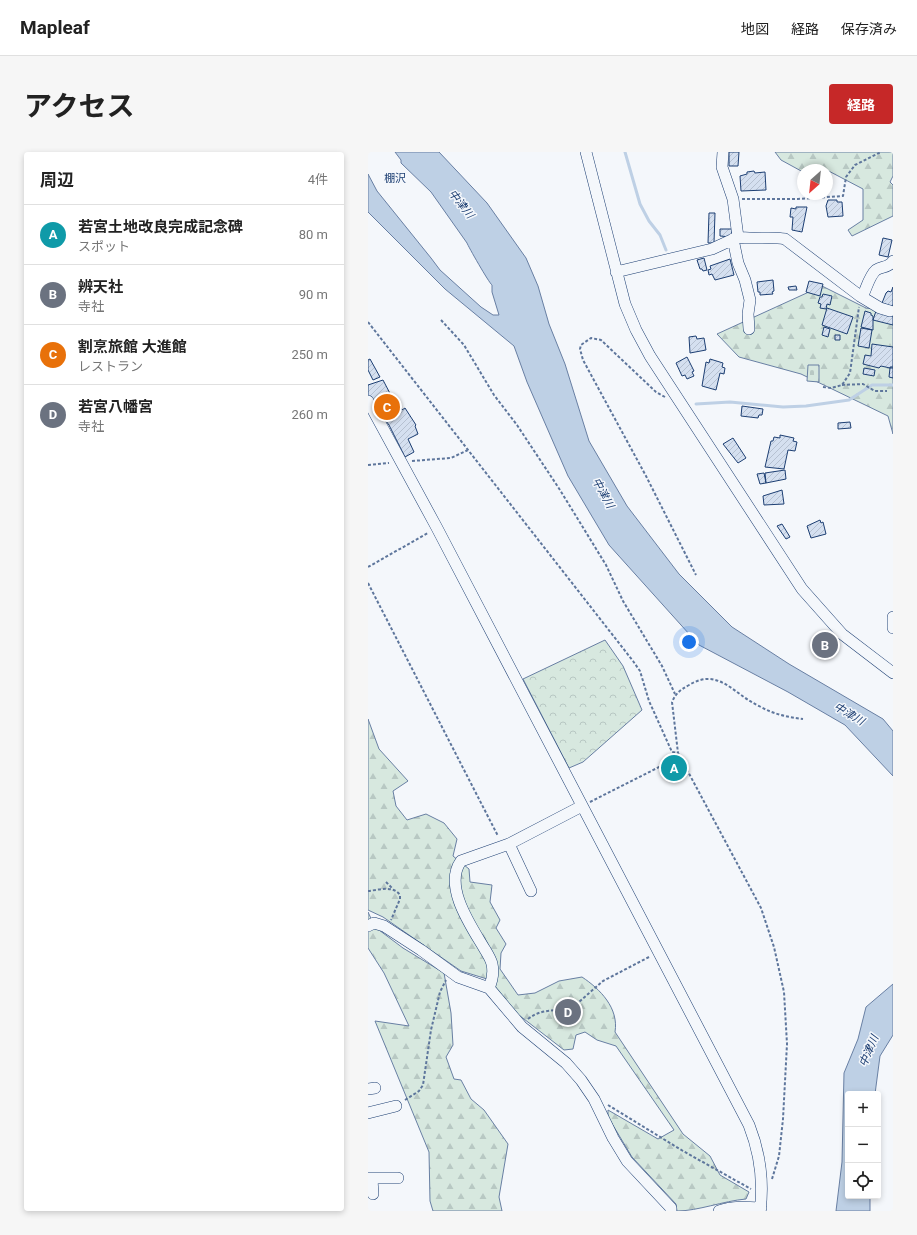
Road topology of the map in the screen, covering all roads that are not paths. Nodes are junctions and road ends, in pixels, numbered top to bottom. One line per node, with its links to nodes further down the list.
1 (586, 152): 5 (street)
2 (723, 152): 3 (street)
3 (735, 238): 5 (street); 6 (street); 8 (street)
4 (893, 261): 6 (street)
5 (616, 272): 12 (street)
6 (861, 297): 7 (street)
7 (890, 311)
8 (749, 329)
9 (368, 400): 13 (street)
10 (893, 617): 11 (street)
11 (893, 628)
12 (893, 673)
13 (582, 806): 14 (street); 23 (street)
14 (506, 845): 15 (street); 17 (street)
15 (531, 891)
16 (368, 926): 17 (street)
17 (489, 988): 24 (street)
18 (396, 1106): 19 (street)
19 (368, 1113)
20 (398, 1178): 21 (street)
21 (370, 1179): 22 (street)
22 (373, 1194)
23 (761, 1206): 25 (street)
24 (671, 1211)
25 (719, 1211)

